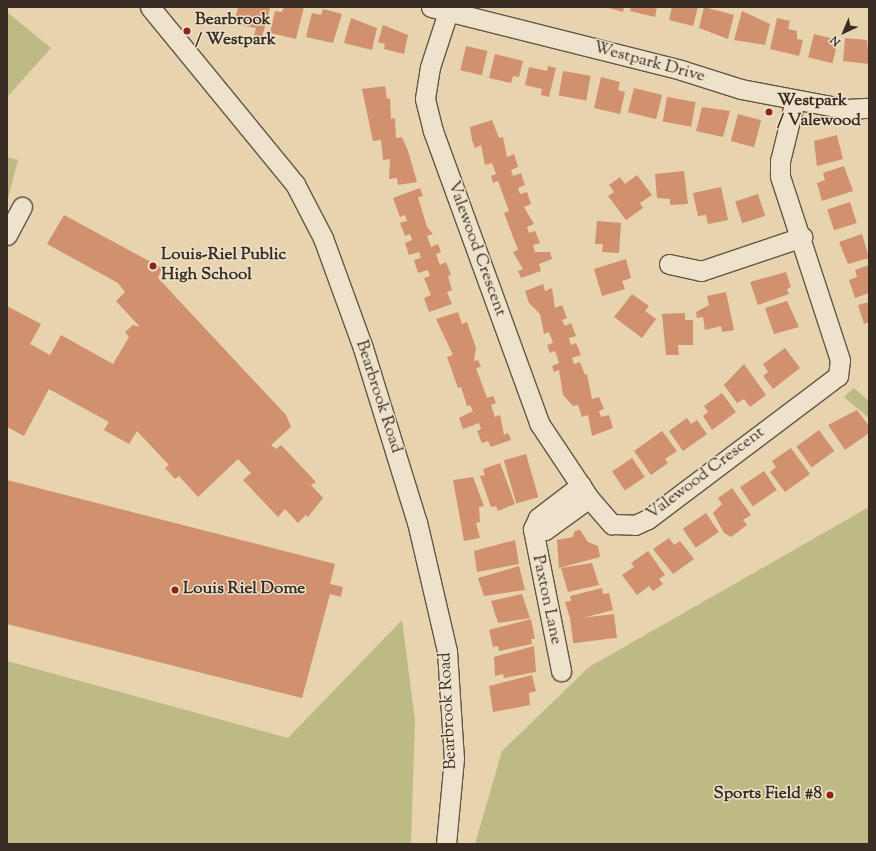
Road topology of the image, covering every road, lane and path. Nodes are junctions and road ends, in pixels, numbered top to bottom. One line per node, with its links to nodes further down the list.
1 (150, 7): 11 (street, Bearbrook Road)
2 (440, 9): 3 (street, Westpark Drive); 9 (street, Valewood Crescent)
3 (794, 100): 4 (street, Westpark Drive); 7 (street, Valewood Crescent)
4 (869, 108)
5 (22, 207): 6 (street)
6 (7, 235)
7 (802, 237): 8 (street); 9 (street, Valewood Crescent)
8 (669, 264)
9 (585, 491): 10 (street, Paxton Lane)
10 (561, 671)
11 (446, 844)

